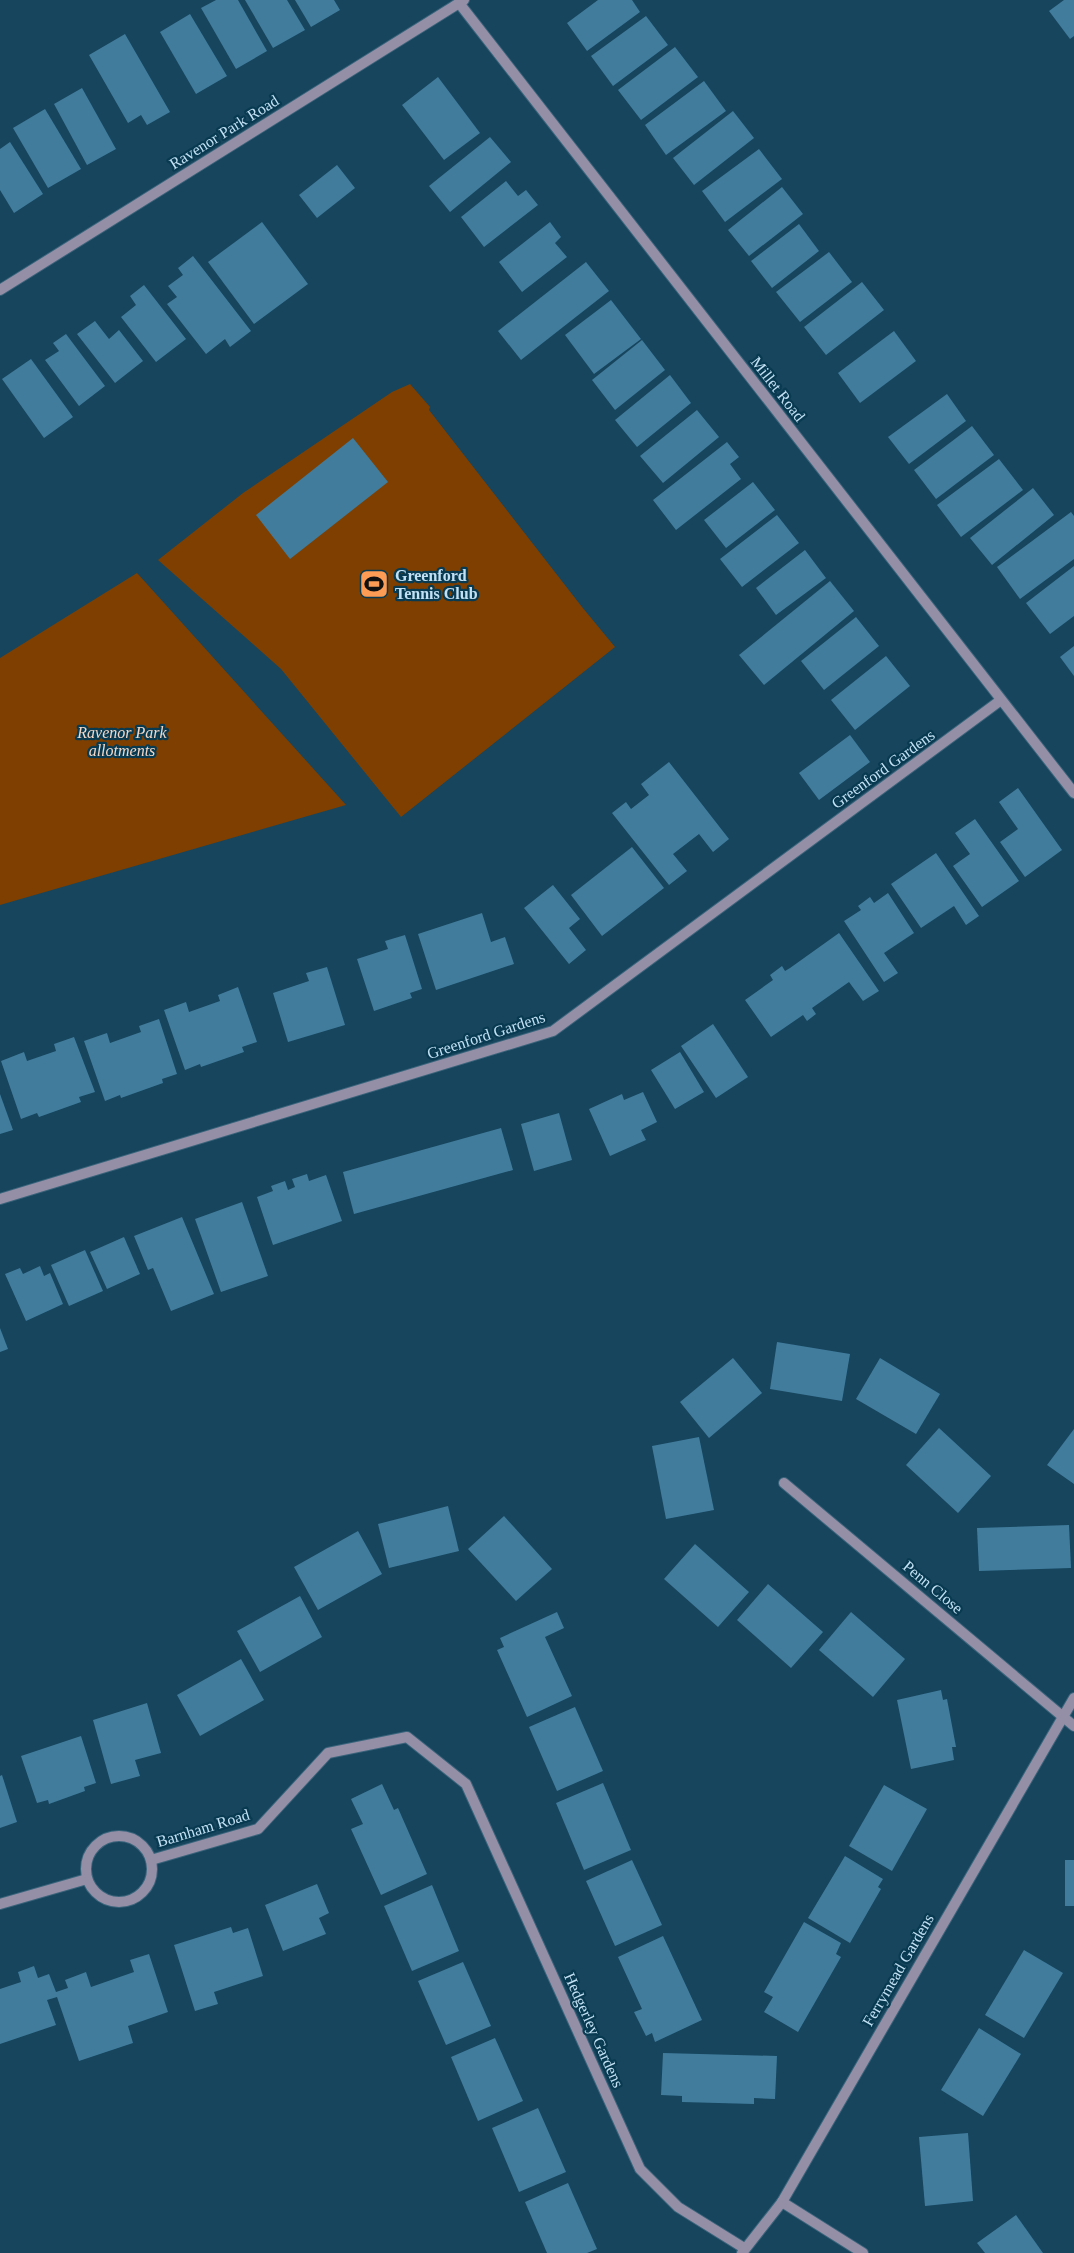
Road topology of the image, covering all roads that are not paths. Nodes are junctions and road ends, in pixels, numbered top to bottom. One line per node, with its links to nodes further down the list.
1 (462, 1): 2 (street, Ravenor Park Road); 3 (street, Millet Road)
2 (0, 290)
3 (1001, 700): 4 (street, Millet Road); 5 (street, Greenford Gardens)
4 (1074, 793)
5 (0, 1199)
6 (784, 1483): 8 (street, Penn Close)
7 (1074, 1698): 8 (street, Ferrymead Gardens)
8 (1064, 1715): 9 (street, Penn Close); 14 (street, Ferrymead Gardens)
9 (1074, 1726)
10 (466, 1784): 11 (street, Barnham Road); 15 (street, Hedgerley Gardens)
11 (151, 1860): 12 (street, Barnham Road); 12 (street, Barnham Road)
12 (87, 1879): 13 (street)
13 (0, 1904)
14 (782, 2202): 15 (street, Ferrymead Gardens); 16 (street)
15 (743, 2251)
16 (864, 2253)

